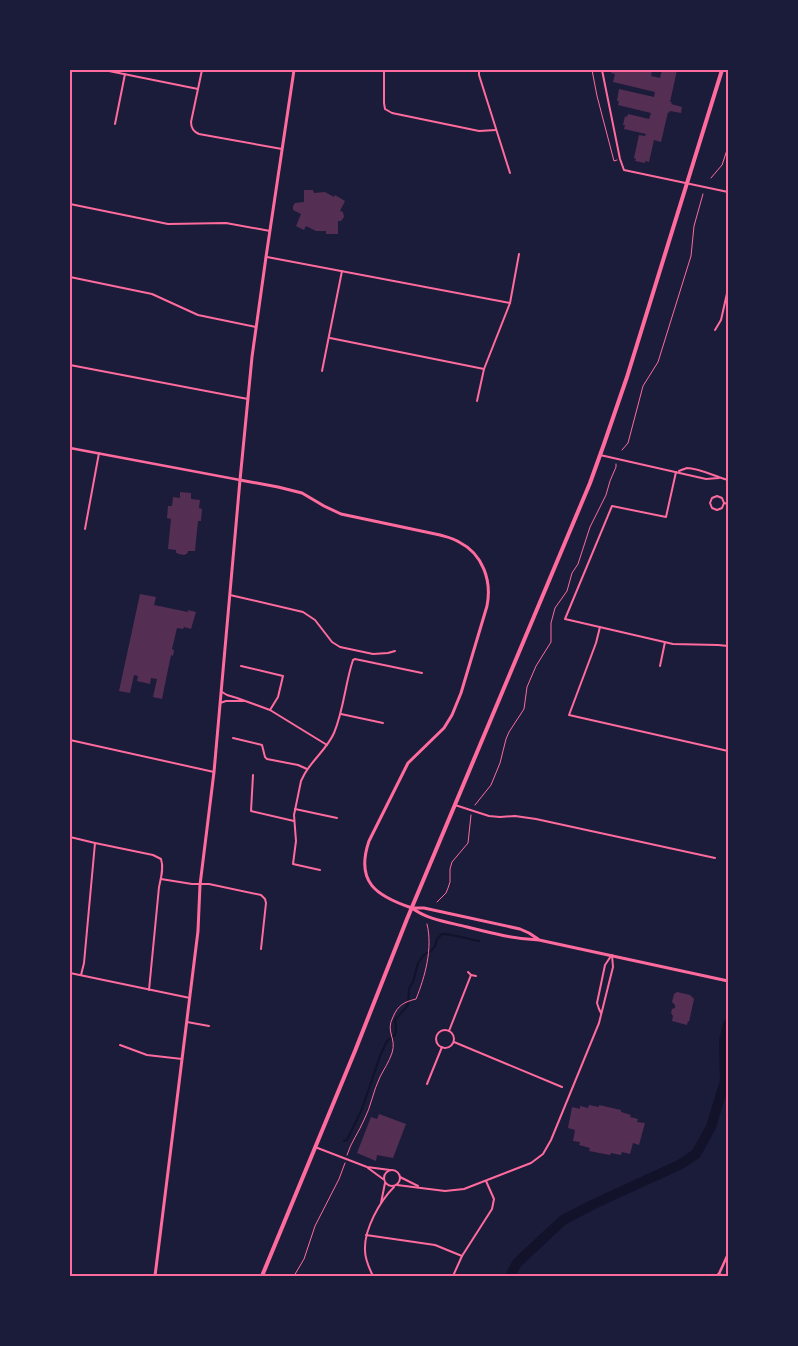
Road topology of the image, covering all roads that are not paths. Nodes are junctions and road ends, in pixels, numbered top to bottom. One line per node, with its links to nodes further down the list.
1 (104, 70): 8 (street)
2 (202, 70): 9 (street)
3 (294, 70): 12 (main road)
4 (384, 70): 11 (street)
5 (479, 70): 11 (street)
6 (602, 70): 14 (street)
7 (722, 70): 14 (highway)
8 (125, 74): 9 (street); 10 (street)
9 (198, 89): 12 (street)
10 (115, 124)
11 (496, 130): 13 (street)
12 (282, 149): 17 (main road)
13 (510, 173)
14 (687, 183): 15 (street); 34 (highway)
15 (728, 192)
16 (70, 204): 17 (street)
17 (270, 231): 19 (main road)
18 (519, 254): 23 (street)
19 (266, 257): 20 (street); 24 (main road)
20 (342, 271): 23 (street); 26 (street)
21 (70, 277): 24 (street)
22 (728, 290): 25 (street)
23 (510, 304): 28 (street)
24 (256, 327): 30 (main road)
25 (715, 330)
26 (330, 338): 28 (street); 29 (street)
27 (70, 365): 30 (street)
28 (484, 369): 31 (street)
29 (322, 371)
30 (248, 399): 37 (main road)
31 (478, 401)
32 (70, 448): 33 (street)
33 (99, 453): 37 (street); 41 (street)
34 (600, 455): 35 (street); 63 (highway)
35 (676, 472): 36 (street); 36 (street); 43 (street)
36 (719, 478): 38 (street)
37 (240, 480): 42 (main road); 73 (main road)
38 (728, 480)
39 (724, 503): 39 (street); 40 (street)
40 (728, 504)
41 (85, 529)
42 (230, 595): 46 (street); 50 (main road)
43 (600, 628): 44 (street); 59 (street)
44 (665, 642): 45 (street); 48 (street)
45 (728, 646)
46 (395, 651)
47 (241, 666): 53 (street)
48 (660, 666)
49 (422, 673): 54 (street)
50 (221, 690): 51 (street); 52 (main road)
51 (244, 701): 52 (street); 53 (street)
52 (220, 703): 61 (main road)
53 (270, 710): 58 (street)
54 (340, 714): 55 (street); 58 (street)
55 (383, 723)
56 (233, 738): 60 (street)
57 (70, 740): 61 (street)
58 (327, 745): 60 (street)
59 (728, 751)
60 (307, 769): 64 (street)
61 (214, 772): 72 (main road)
62 (253, 775): 66 (street)
63 (455, 805): 69 (street); 73 (highway)
64 (295, 809): 65 (street); 66 (street)
65 (337, 818)
66 (294, 821): 70 (street)
67 (70, 837): 68 (street)
68 (95, 843): 71 (street); 79 (street)
69 (715, 858)
70 (320, 870)
71 (161, 878): 72 (street); 83 (street)
72 (200, 885): 75 (street); 84 (main road)
73 (412, 908): 74 (main road); 74 (main road); 95 (highway)
74 (539, 940): 76 (main road)
75 (261, 949)
76 (612, 955): 82 (main road); 85 (street); 85 (street)
77 (468, 972): 80 (street)
78 (70, 973): 79 (street)
79 (81, 975): 83 (street)
80 (471, 975): 81 (street); 88 (street)
81 (476, 976)
82 (726, 980)
83 (149, 990): 84 (street)
84 (190, 998): 86 (main road)
85 (601, 1012): 99 (street)
86 (187, 1022): 87 (street); 92 (main road)
87 (208, 1026)
88 (449, 1031): 89 (street); 91 (street)
89 (454, 1042): 91 (street); 94 (street)
90 (120, 1045): 92 (street)
91 (442, 1047): 93 (street)
92 (182, 1059): 108 (main road)
93 (427, 1084)
94 (562, 1087)
95 (316, 1147): 96 (street); 109 (highway)
96 (367, 1167): 97 (street); 100 (street)
97 (390, 1170): 98 (street); 100 (street)
98 (400, 1177): 101 (street); 102 (street)
99 (486, 1181): 102 (street); 106 (street)
100 (384, 1182): 101 (street); 103 (street)
101 (395, 1186): 102 (street); 103 (street)
102 (420, 1188)
103 (381, 1203): 104 (street)
104 (366, 1235): 106 (street); 110 (street)
105 (728, 1254): 107 (street)
106 (462, 1256): 111 (street)
107 (718, 1275): 112 (street)
108 (155, 1276)
109 (262, 1276)
110 (373, 1276)
111 (453, 1276)
112 (727, 1276)

